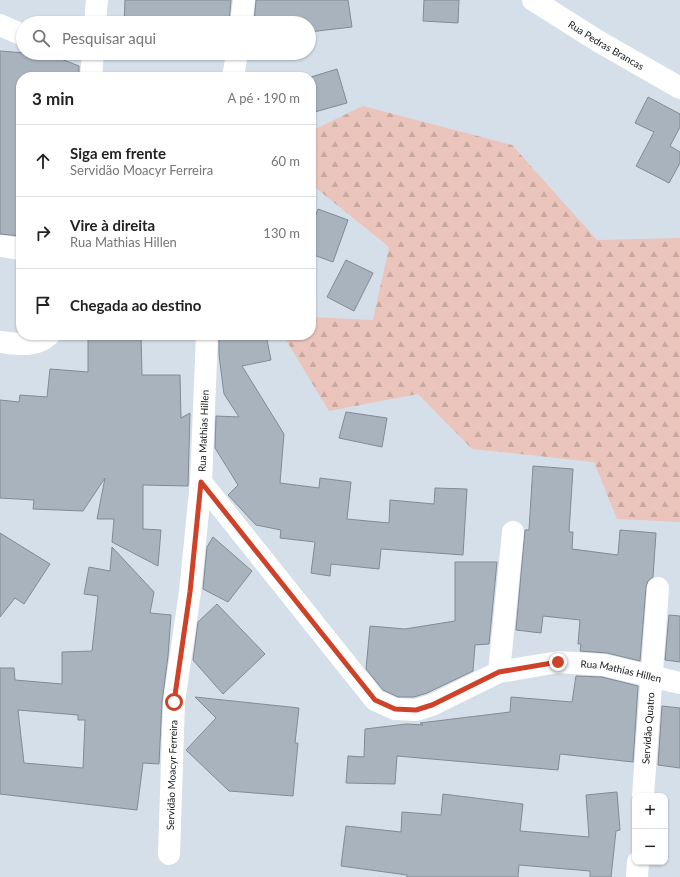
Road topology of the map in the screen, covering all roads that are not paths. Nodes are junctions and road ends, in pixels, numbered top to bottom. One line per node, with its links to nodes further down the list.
1 (97, 0): 4 (street)
2 (244, 0): 5 (street)
3 (533, 0): 12 (street, Rua Pedras Brancas)
4 (96, 16)
5 (242, 16)
6 (0, 25): 7 (street)
7 (16, 32)
8 (92, 60): 10 (street)
9 (236, 60): 11 (street)
10 (91, 72)
11 (234, 72)
12 (680, 88)
13 (0, 246): 14 (street)
14 (16, 248)
15 (42, 340): 17 (street)
16 (208, 340): 18 (street, Rua Mathias Hillen)
17 (0, 342)
18 (201, 482): 21 (street, Rua Mathias Hillen); 25 (street, Servidão Moacyr Ferreira)
19 (514, 532): 21 (street)
20 (658, 588): 22 (street, Servidão Quatro)
21 (499, 672): 22 (street, Rua Mathias Hillen)
22 (651, 676): 23 (street, Rua Mathias Hillen); 24 (street, Servidão Quatro)
23 (680, 683)
24 (643, 793)
25 (169, 854)
26 (638, 865): 27 (street)
27 (637, 877)

